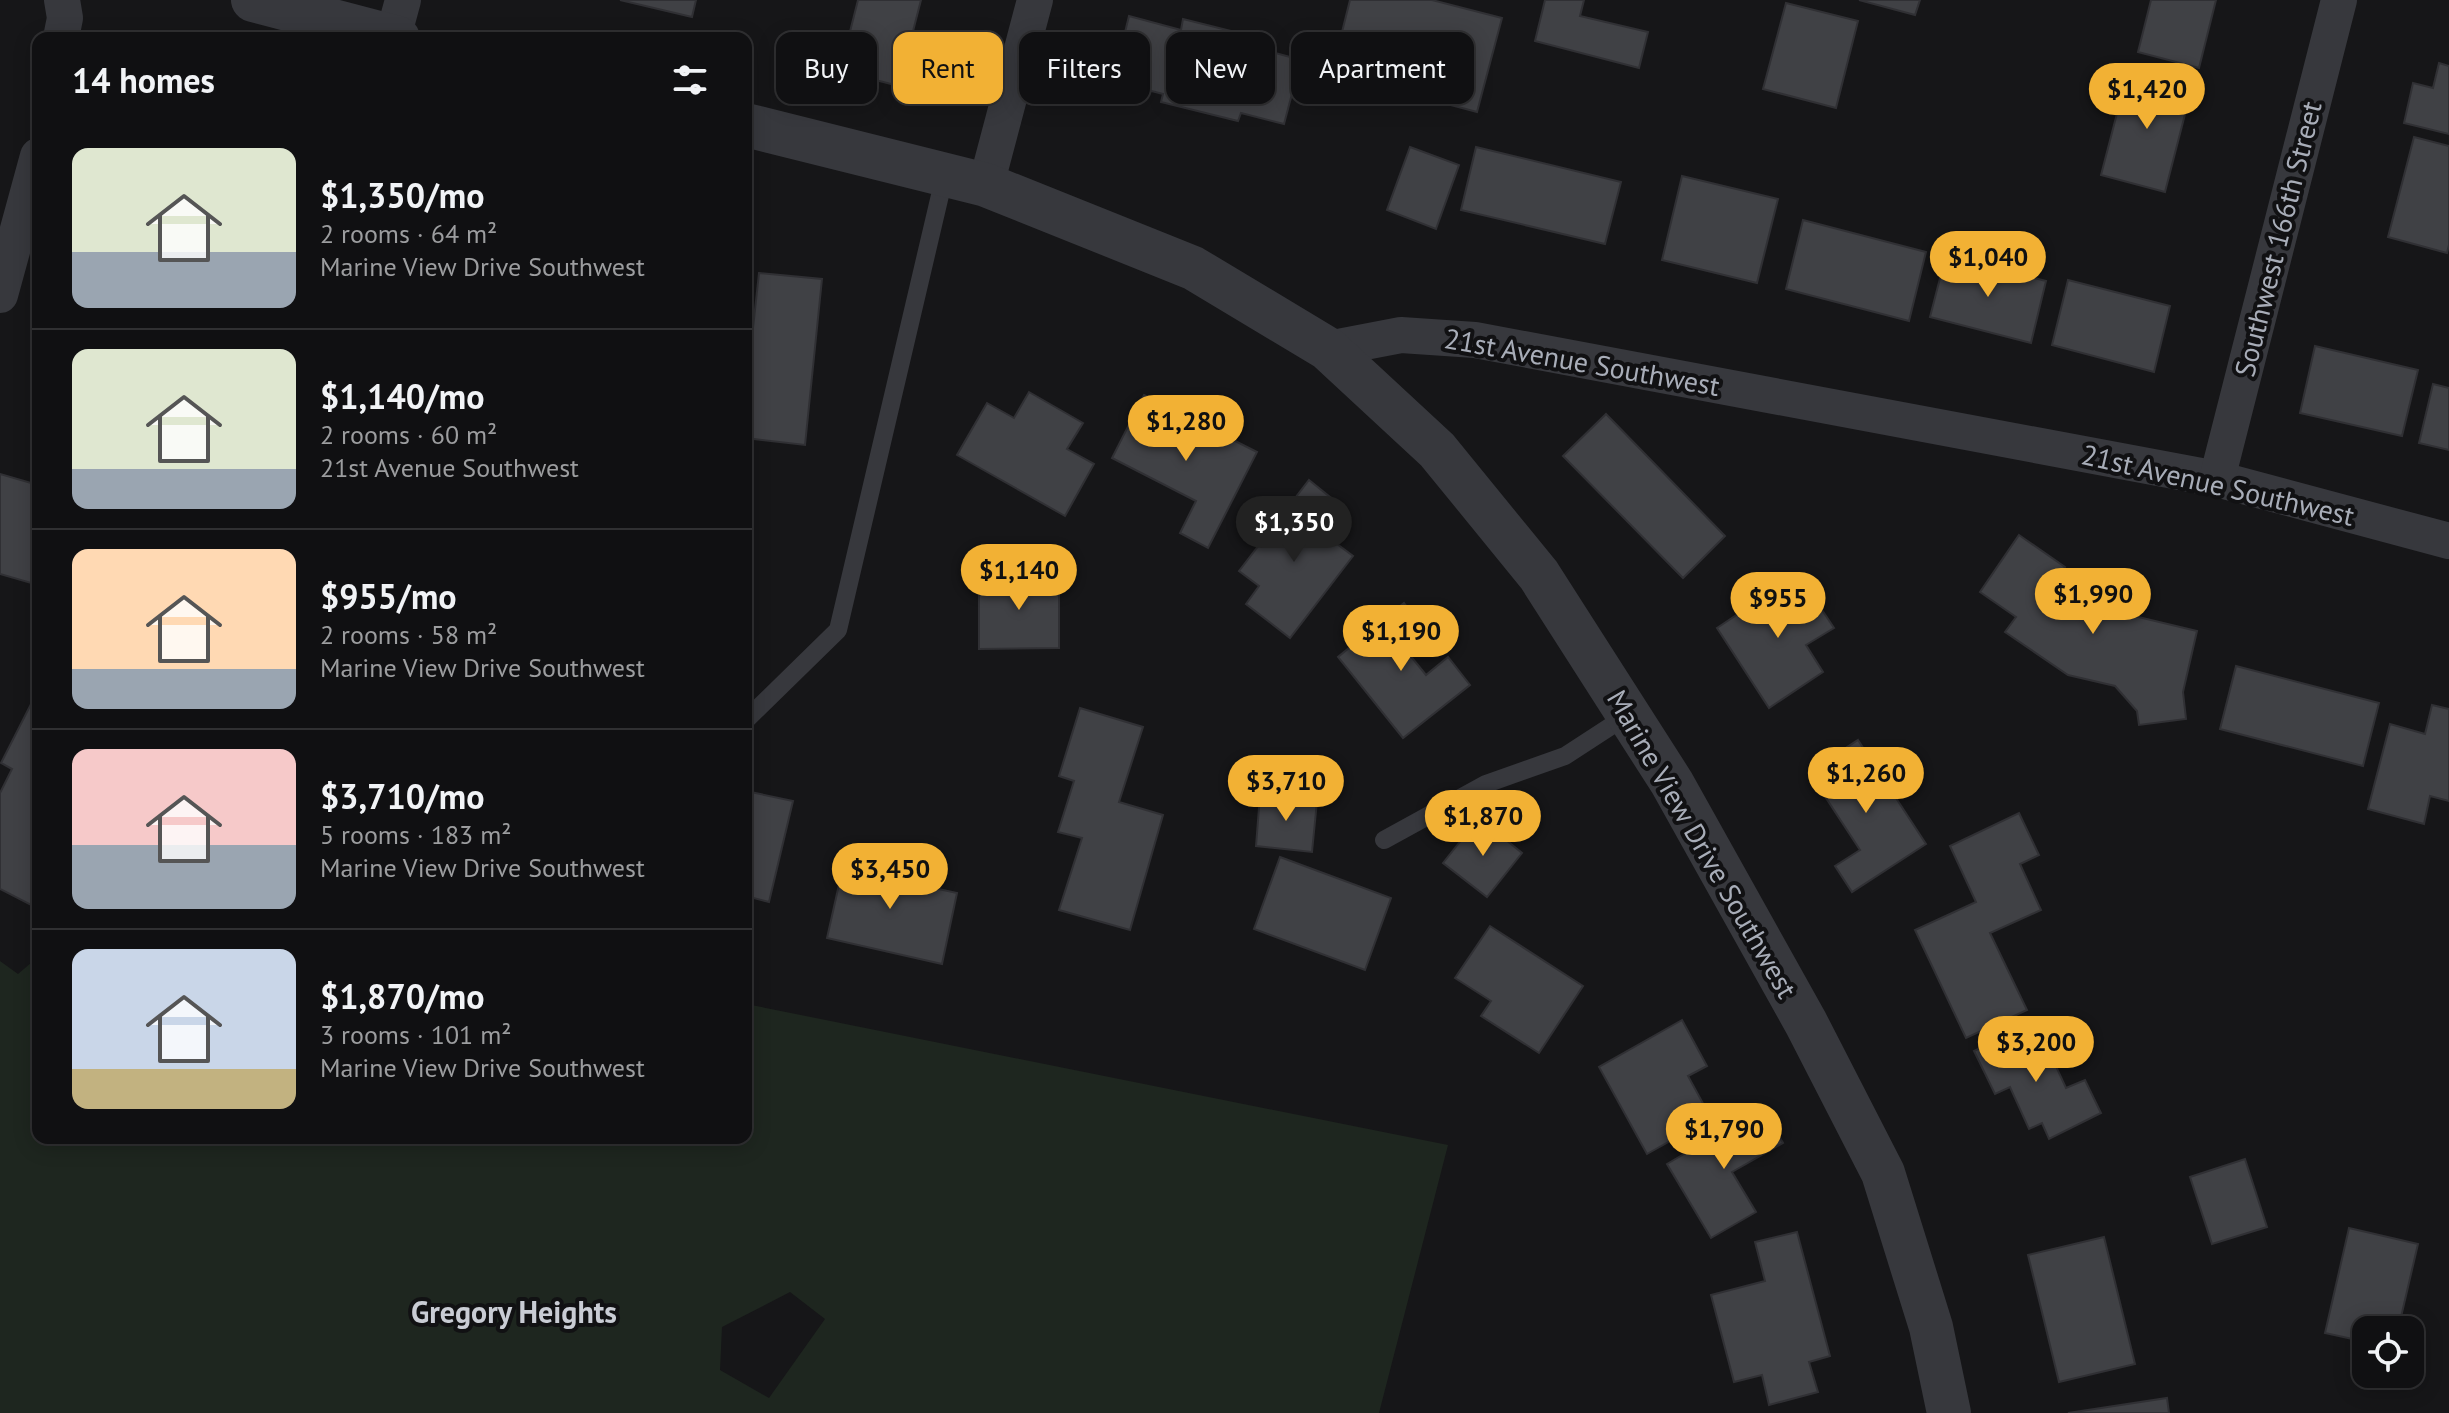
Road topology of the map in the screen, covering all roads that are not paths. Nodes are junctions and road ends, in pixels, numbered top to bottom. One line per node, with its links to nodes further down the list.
1 (62, 0): 6 (street)
2 (253, 0): 5 (street)
3 (1035, 0): 9 (street)
4 (2339, 0): 12 (street, Southwest 166th Street)
5 (398, 25)
6 (62, 32)
7 (752, 127): 9 (street)
8 (32, 178): 10 (street)
9 (965, 180): 11 (street); 14 (lane)
10 (0, 295)
11 (1328, 349): 12 (street, 21st Avenue Southwest); 15 (street, Marine View Drive Southwest)
12 (2217, 479): 13 (street, 21st Avenue Southwest)
13 (2449, 541)
14 (752, 714)
15 (1628, 715): 16 (lane); 17 (street, Marine View Drive Southwest)
16 (1384, 840)
17 (1949, 1413)

